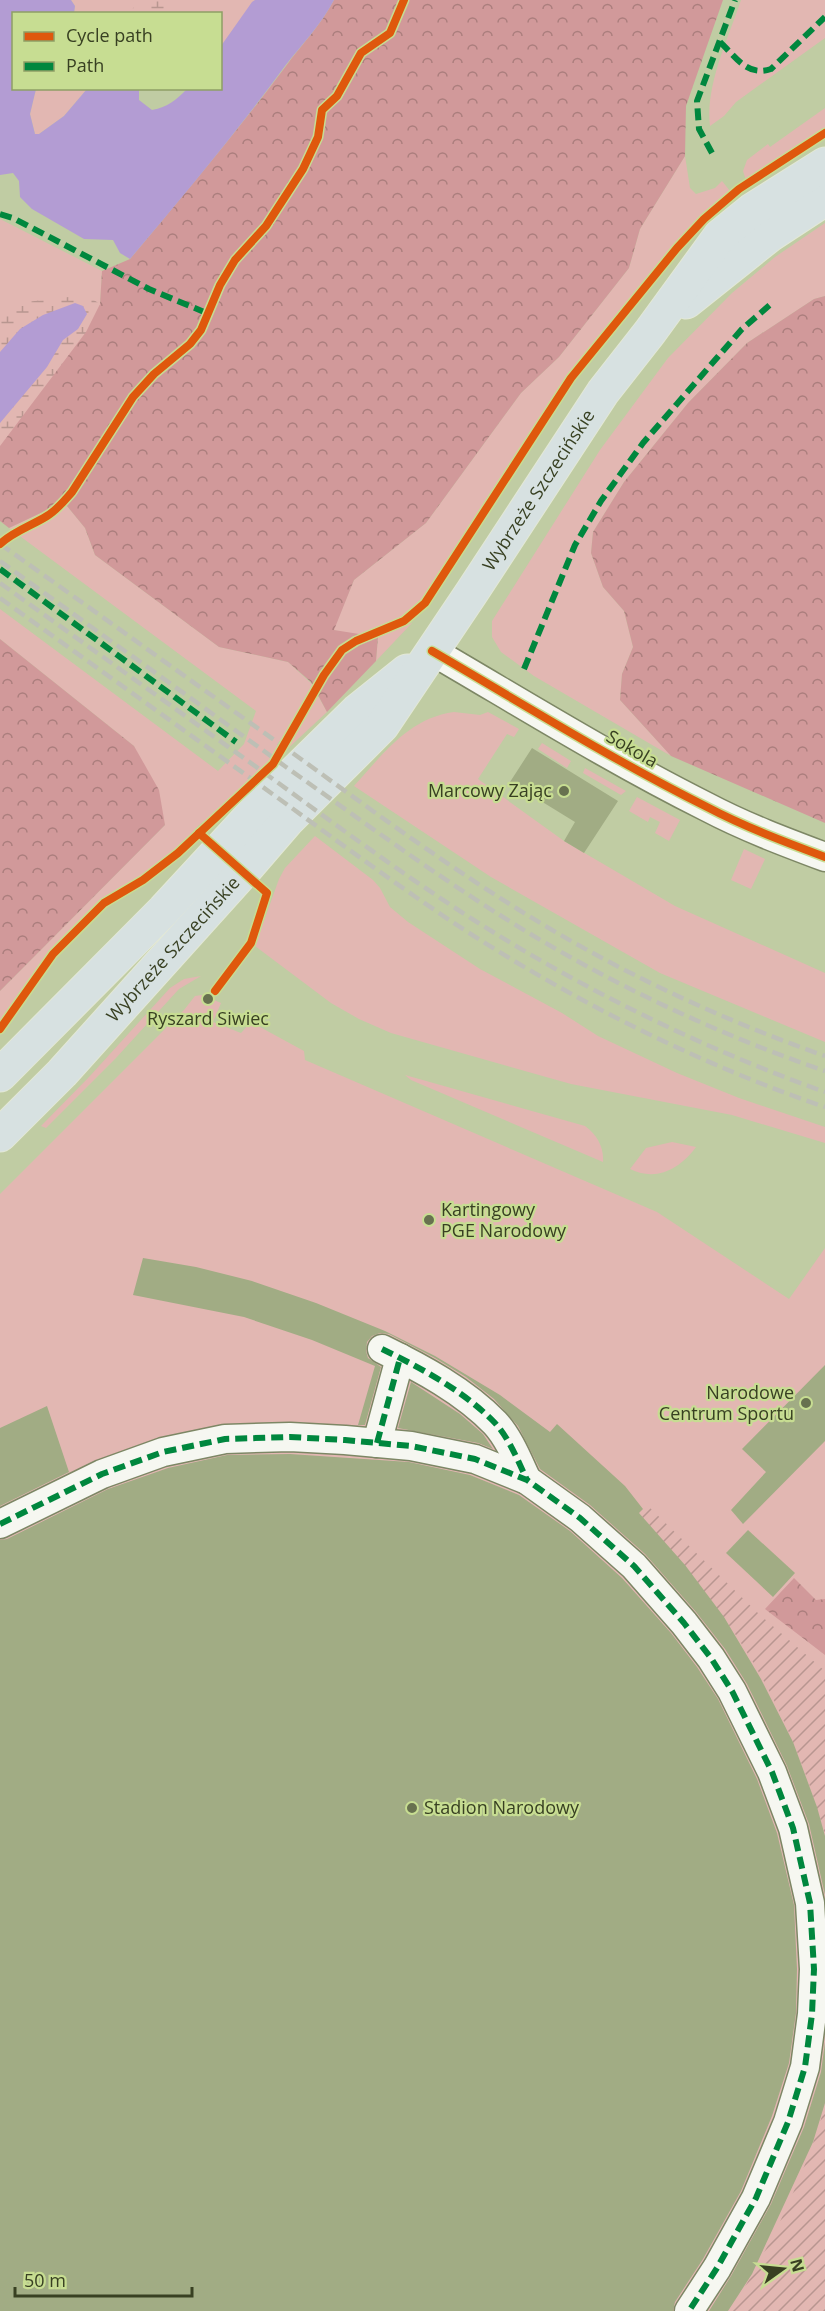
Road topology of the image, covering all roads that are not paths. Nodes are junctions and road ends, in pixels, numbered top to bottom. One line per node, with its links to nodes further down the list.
1 (825, 164): 3 (main road, Wybrzeże Szczecińskie)
2 (825, 199): 3 (main road, Wybrzeże Szczecińskie)
3 (650, 332): 4 (main road, Wybrzeże Szczecińskie)
4 (432, 651): 5 (street, Sokola); 6 (main road, Wybrzeże Szczecińskie); 7 (main road, Wybrzeże Szczecińskie)
5 (825, 857)
6 (0, 1074)
7 (0, 1135)
8 (377, 1443): 9 (street); 9 (street); 10 (street)
9 (526, 1480): 11 (street)
10 (0, 1524)
11 (689, 2311)

